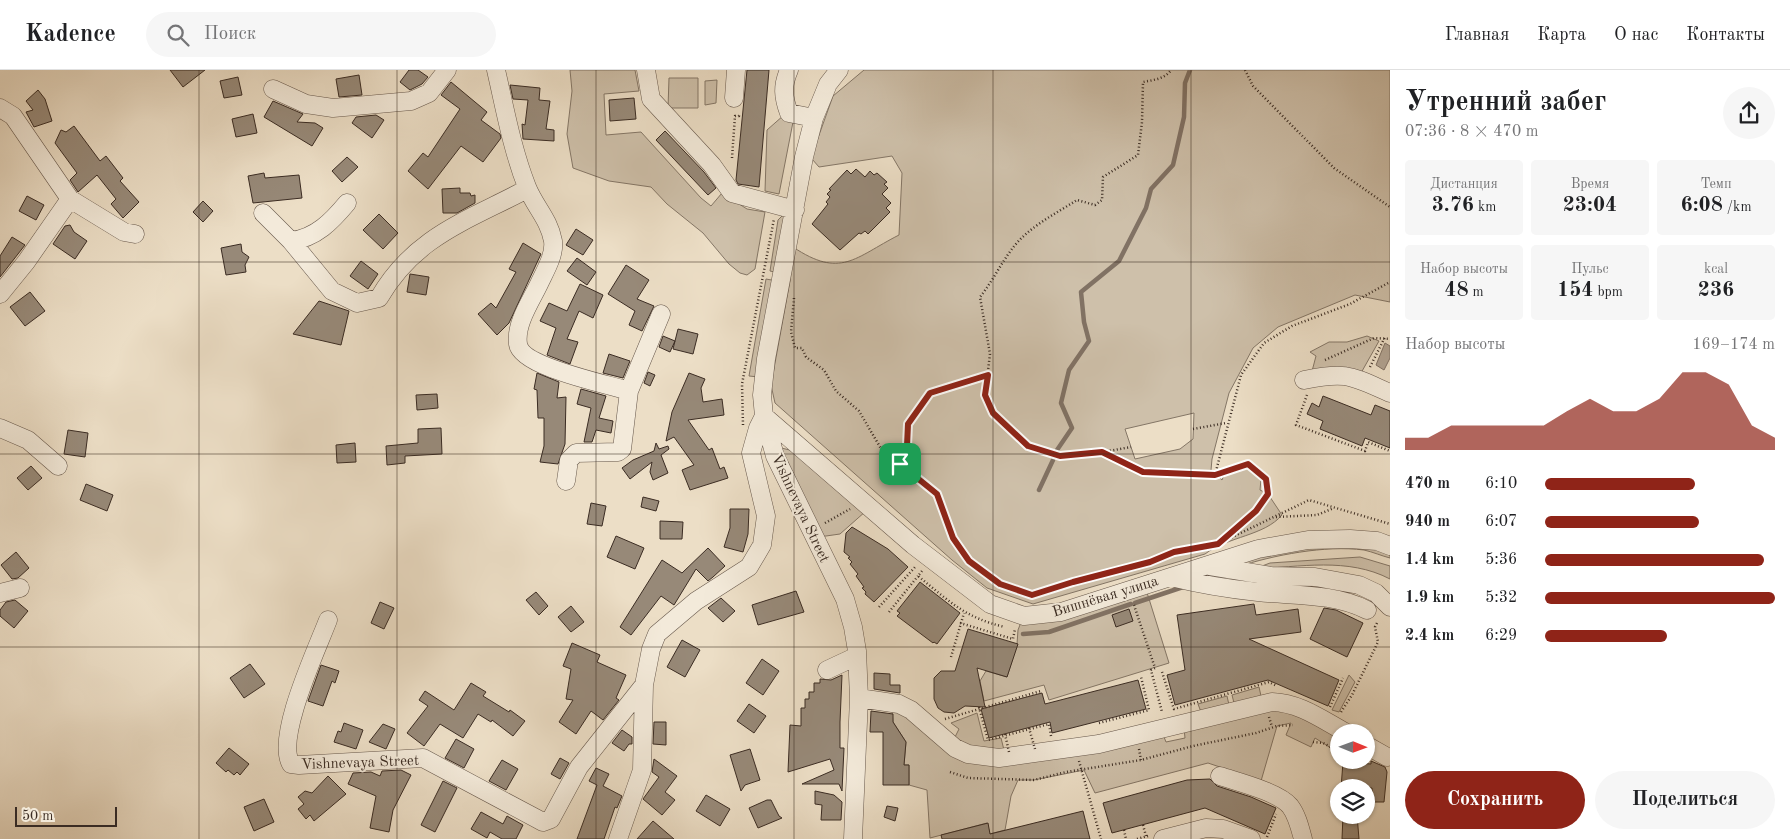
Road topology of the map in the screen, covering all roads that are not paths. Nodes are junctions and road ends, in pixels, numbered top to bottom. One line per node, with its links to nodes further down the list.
1 (447, 70): 7 (street)
2 (496, 70): 11 (street)
3 (646, 70): 14 (street)
4 (736, 70): 8 (street)
5 (789, 70): 10 (street)
6 (839, 70): 10 (street, Vishnevaya Street)
7 (273, 89)
8 (737, 103)
9 (0, 108): 12 (street)
10 (814, 118): 14 (street, Vishnevaya Street)
11 (528, 189): 17 (street); 21 (street)
12 (70, 199): 16 (street); 18 (street)
13 (347, 203): 17 (street)
14 (795, 210): 23 (street, Vishnevaya Street)
15 (263, 213): 17 (street)
16 (135, 234)
17 (291, 240)
18 (0, 294)
19 (661, 314): 21 (street)
20 (1307, 384): 22 (street)
21 (629, 391): 26 (street)
22 (1390, 393)
23 (764, 416): 29 (street, Вишнёвая улица); 35 (street, Vishnevaya Street); 37 (street)
24 (0, 428): 25 (street)
25 (58, 466)
26 (566, 481)
27 (1390, 546): 28 (street, Вишнёвая улица)
28 (1207, 565): 29 (street, Вишнёвая улица); 32 (street)
29 (1168, 577): 33 (street)
30 (20, 588): 31 (street)
31 (0, 593)
32 (1389, 606)
33 (1367, 610)
34 (328, 620): 37 (street, Vishnevaya Street)
35 (858, 656): 36 (street); 38 (street, Vishnevaya Street)
36 (827, 670)
37 (644, 685): 46 (street)
38 (859, 698): 39 (street); 43 (street, Vishnevaya Street)
39 (1330, 724)
40 (1375, 750): 41 (street)
41 (1387, 757)
42 (1220, 776): 47 (street)
43 (855, 837)
44 (1255, 837): 45 (street)
45 (1154, 838)
46 (618, 839)
47 (1303, 839)

